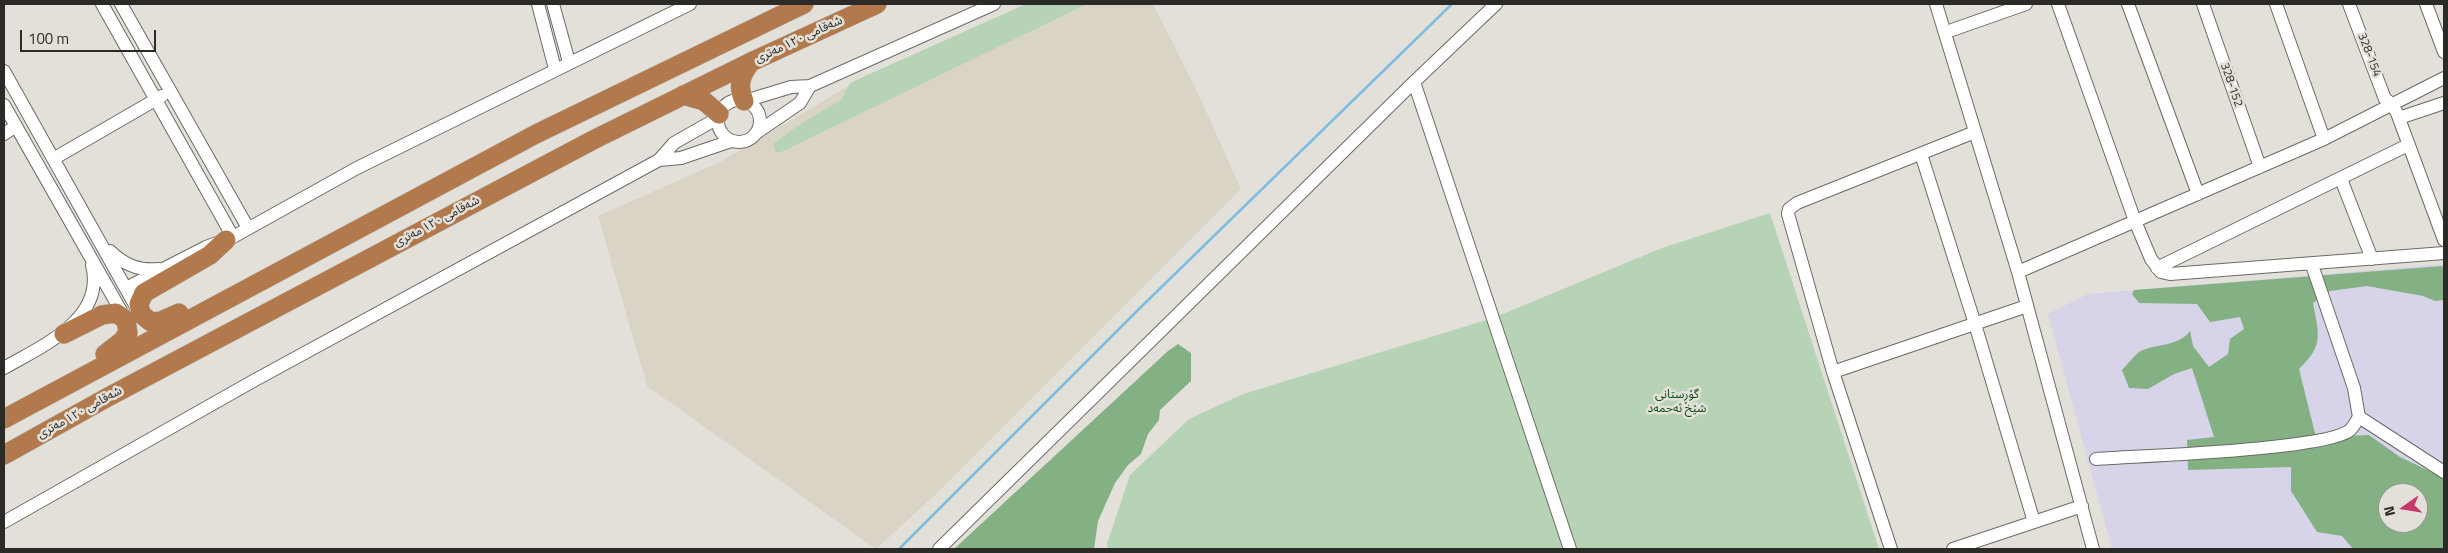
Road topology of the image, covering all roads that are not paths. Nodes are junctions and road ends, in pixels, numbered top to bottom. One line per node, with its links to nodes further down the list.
1 (102, 4): 29 (street)
2 (121, 4): 27 (street)
3 (538, 4): 22 (street)
4 (553, 4): 20 (street)
5 (690, 4): 20 (street)
6 (804, 4): 65 (highway)
7 (877, 4): 21 (highway, شەقامی ١٢٠ مەتری)
8 (994, 4): 26 (street)
9 (1496, 4): 25 (street)
10 (1936, 4): 37 (street)
11 (2026, 4): 18 (street)
12 (2058, 4): 53 (street)
13 (2128, 4): 49 (street)
14 (2203, 4): 46 (street, 328-152)
15 (2276, 4): 40 (street)
16 (2349, 4): 31 (street, 328-154)
17 (2426, 4): 19 (street)
18 (1952, 30)
19 (2444, 52)
20 (569, 62): 22 (street)
21 (751, 62): 28 (highway, شەقامی ١٢٠ مەتری); 30 (highway)
22 (556, 69): 54 (street)
23 (4, 71): 44 (street)
24 (2444, 78): 31 (street)
25 (1414, 82): 82 (street); 83 (street)
26 (810, 86): 30 (street); 39 (street)
27 (171, 91): 29 (street); 54 (street)
28 (683, 95): 34 (highway); 76 (highway, شەقامی ١٢٠ مەتری)
29 (156, 99): 44 (street); 55 (street)
30 (745, 101): 34 (street); 39 (street)
31 (2391, 103): 35 (street, 328-154); 40 (street)
32 (2444, 103): 35 (street)
33 (4, 105): 36 (street)
34 (718, 116): 41 (street); 45 (street)
35 (2398, 118): 42 (street, 328-154)
36 (16, 126): 38 (street); 50 (street)
37 (1975, 132): 43 (street); 64 (street)
38 (4, 134)
39 (756, 134): 41 (street)
40 (2324, 139): 46 (street)
41 (731, 141): 45 (street)
42 (2408, 145): 47 (street); 56 (street, 328-154)
43 (1921, 154): 69 (street); 72 (street)
44 (54, 159): 48 (street)
45 (659, 160): 80 (street)
46 (2260, 166): 49 (street)
47 (2341, 179): 60 (street); 63 (street)
48 (73, 192): 50 (street); 51 (street)
49 (2198, 194): 53 (street)
50 (59, 202): 52 (street)
51 (82, 209): 52 (street); 57 (street)
52 (68, 217): 58 (street)
53 (2135, 221): 63 (street); 64 (street)
54 (248, 228): 55 (street)
55 (229, 239): 62 (street); 68 (highway)
56 (2444, 240)
57 (101, 243): 62 (street); 66 (street)
58 (84, 246): 68 (street); 70 (street)
59 (2444, 253): 60 (street)
60 (2372, 260): 61 (street)
61 (2312, 264): 63 (street); 74 (street)
62 (164, 268): 66 (street)
63 (2157, 268)
64 (2018, 272): 67 (street)
65 (255, 284): 68 (highway); 73 (highway)
66 (126, 288): 68 (street)
67 (2027, 306): 69 (street); 79 (street)
68 (136, 322): 70 (highway); 73 (highway)
69 (1975, 324): 72 (street); 81 (street)
70 (64, 334): 71 (street)
71 (4, 368)
72 (1833, 372): 84 (street)
73 (75, 379): 75 (highway)
74 (2359, 417): 77 (street); 78 (street)
75 (4, 419)
76 (4, 455)
77 (2096, 458)
78 (2444, 472)
79 (2082, 506): 81 (street); 86 (street)
80 (4, 522)
81 (2034, 522): 85 (street)
82 (939, 549)
83 (1570, 549)
84 (1891, 549)
85 (1953, 549)
86 (2093, 549)

